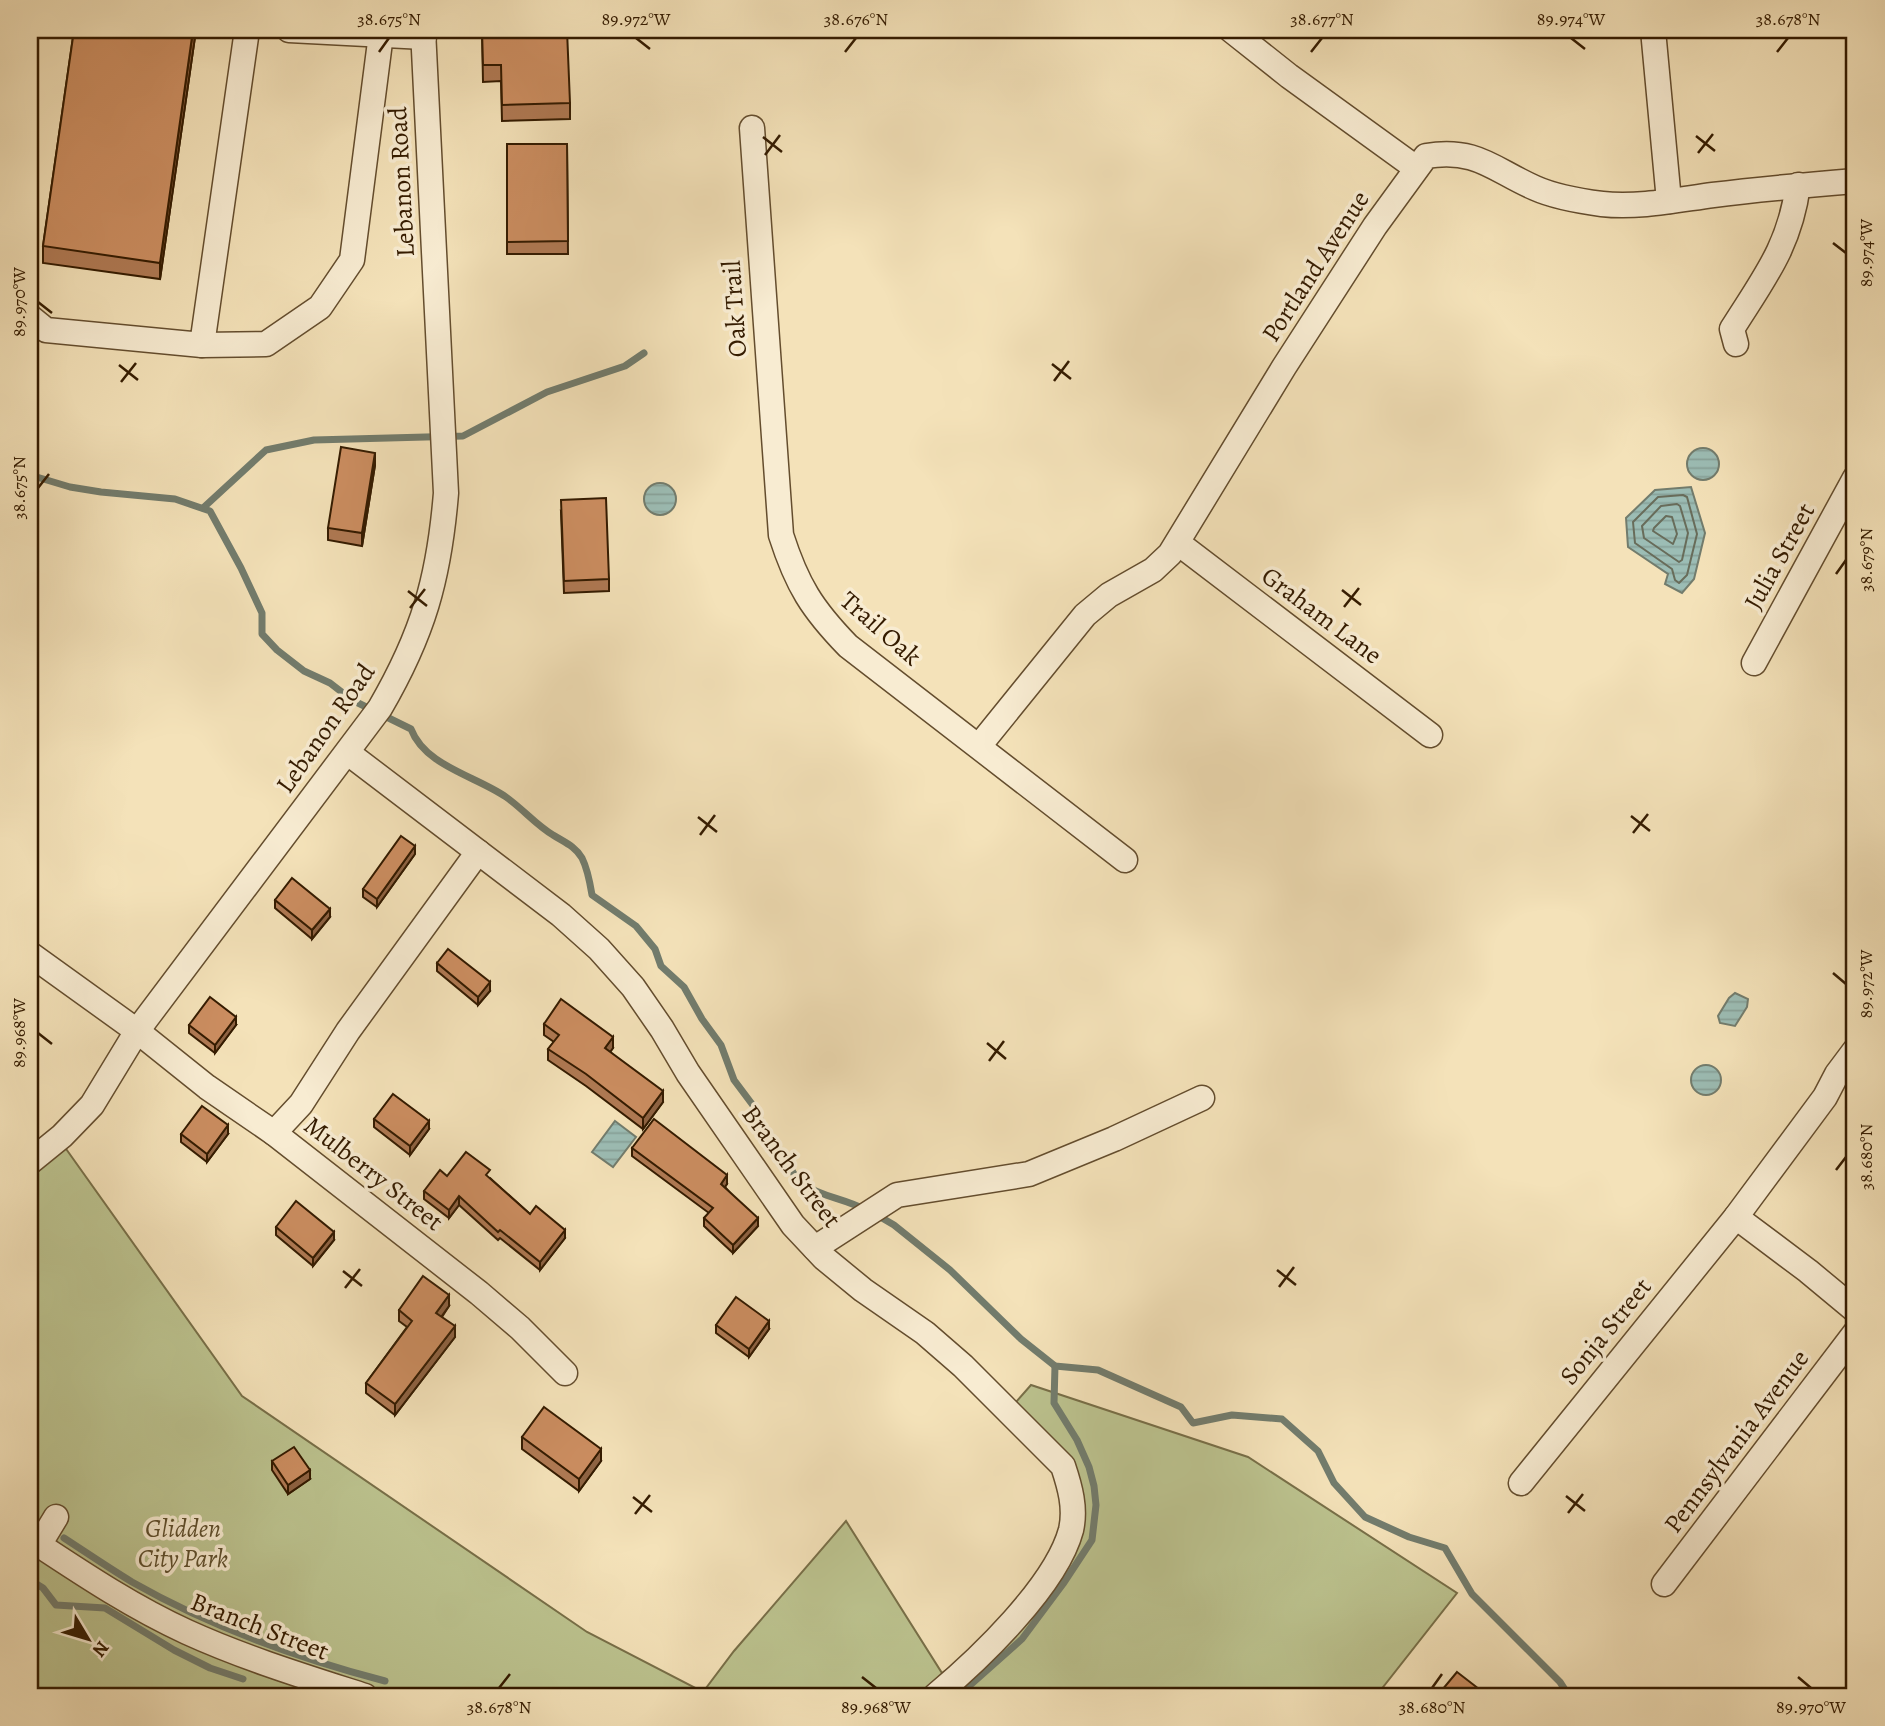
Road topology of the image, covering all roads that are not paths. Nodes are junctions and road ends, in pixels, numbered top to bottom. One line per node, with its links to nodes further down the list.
1 (247, 30): 15 (street)
2 (289, 30): 5 (street)
3 (1231, 30): 9 (street)
4 (1653, 30): 12 (street)
5 (324, 31): 7 (street)
6 (424, 33): 7 (street); 22 (street, Lebanon Road)
7 (381, 34): 15 (street)
8 (752, 128): 17 (street, Oak Trail)
9 (1416, 168): 12 (street, Portland Avenue); 18 (street, Portland Avenue)
10 (1855, 181): 11 (street, Portland Avenue)
11 (1798, 185): 12 (street, Portland Avenue); 14 (street)
12 (1669, 201)
13 (30, 317): 15 (street)
14 (1736, 344)
15 (202, 345)
16 (1855, 478): 19 (street, Julia Street)
17 (777, 485): 21 (street, Trail Oak)
18 (1178, 543): 20 (street, Graham Lane); 21 (street, Portland Avenue)
19 (1754, 663)
20 (1430, 735)
21 (979, 746): 24 (street)
22 (348, 753): 23 (street, Branch Street); 26 (street, Lebanon Road)
23 (478, 852): 29 (street); 32 (street, Branch Street)
24 (1125, 860)
25 (30, 954): 26 (street, Mulberry Street)
26 (137, 1031): 29 (street, Mulberry Street); 30 (street, Lebanon Road)
27 (1855, 1050): 31 (street, Sonja Street)
28 (1202, 1098): 32 (street)
29 (274, 1133): 35 (street, Mulberry Street)
30 (30, 1162)
31 (1736, 1217): 33 (street); 36 (street, Sonja Street)
32 (815, 1248): 41 (street, Branch Street)
33 (1855, 1310)
34 (1855, 1333): 39 (street, Pennsylvania Avenue)
35 (565, 1373)
36 (1521, 1482)
37 (56, 1517): 38 (street)
38 (34, 1542): 40 (street, Branch Street)
39 (1664, 1584)
40 (365, 1696)
41 (935, 1696)

